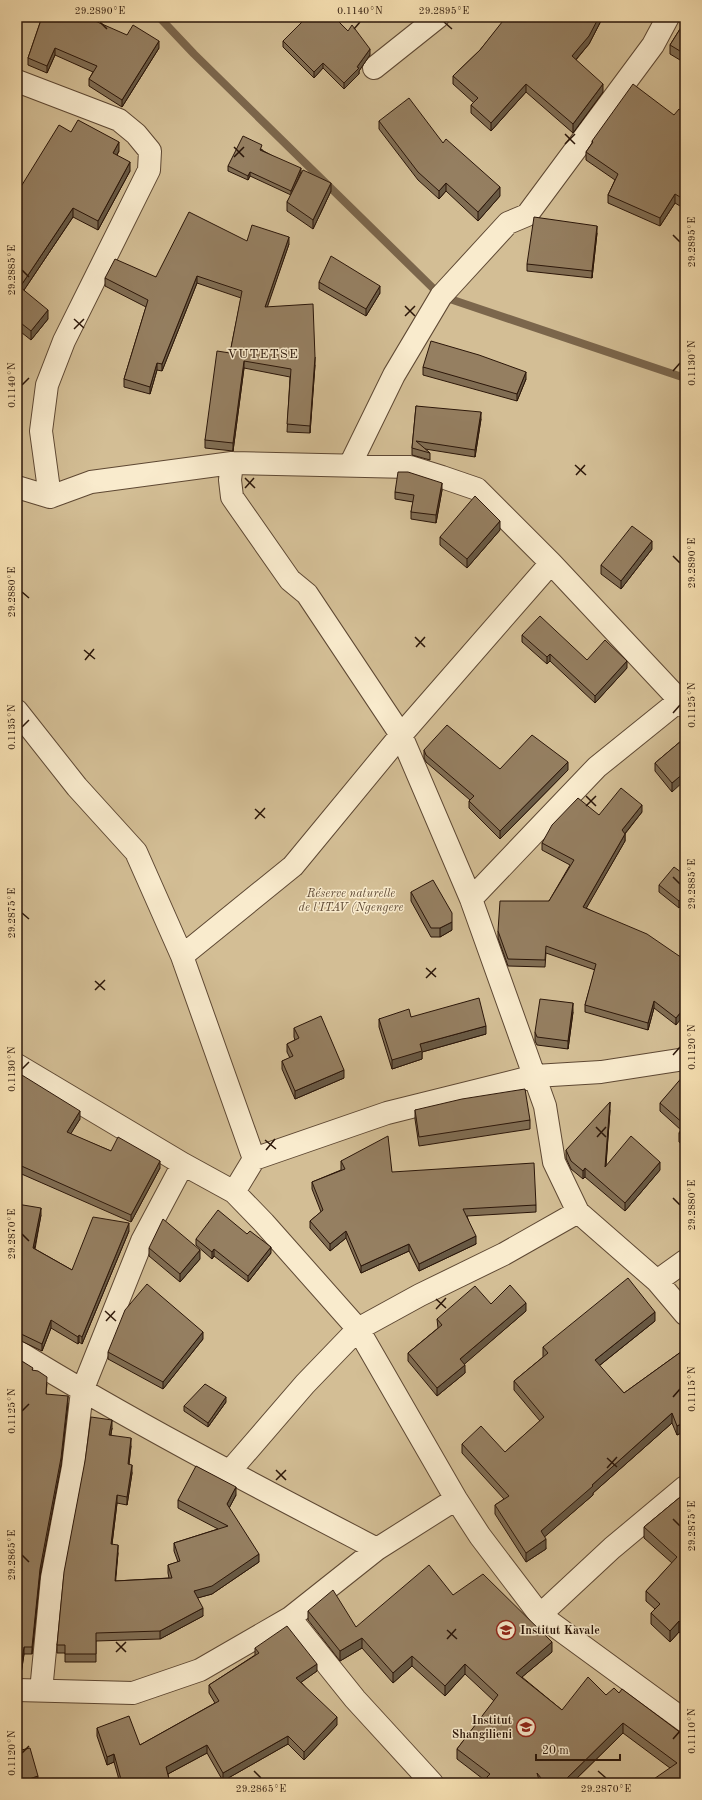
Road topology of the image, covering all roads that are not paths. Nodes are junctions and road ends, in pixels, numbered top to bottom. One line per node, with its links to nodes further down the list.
1 (438, 17): 3 (street)
2 (668, 17): 6 (street)
3 (374, 68)
4 (17, 81): 8 (street)
5 (232, 463): 6 (street); 8 (street); 12 (street)
6 (350, 465): 9 (street)
7 (17, 487): 8 (street)
8 (50, 497)
9 (551, 563): 10 (street); 12 (street)
10 (683, 701): 13 (street)
11 (17, 711): 14 (street)
12 (401, 735): 13 (street); 14 (street)
13 (471, 899): 17 (street)
14 (182, 956): 18 (street)
15 (685, 1059): 17 (street)
16 (17, 1065): 19 (street)
17 (535, 1076): 18 (street); 21 (street)
18 (254, 1159): 20 (street)
19 (183, 1164): 20 (street); 27 (street)
20 (234, 1192): 25 (street)
21 (578, 1212): 23 (street); 25 (street)
22 (685, 1261): 23 (street)
23 (657, 1281): 24 (street)
24 (685, 1314)
25 (358, 1329): 28 (street); 30 (street)
26 (17, 1351): 27 (street)
27 (82, 1391): 28 (street); 35 (street)
28 (229, 1472): 31 (street)
29 (685, 1487): 32 (street)
30 (456, 1499): 31 (street); 32 (street)
31 (377, 1549): 33 (street)
32 (540, 1615): 36 (street)
33 (290, 1618): 35 (street); 37 (street)
34 (17, 1690): 35 (street)
35 (41, 1691)
36 (685, 1721)
37 (432, 1783)

